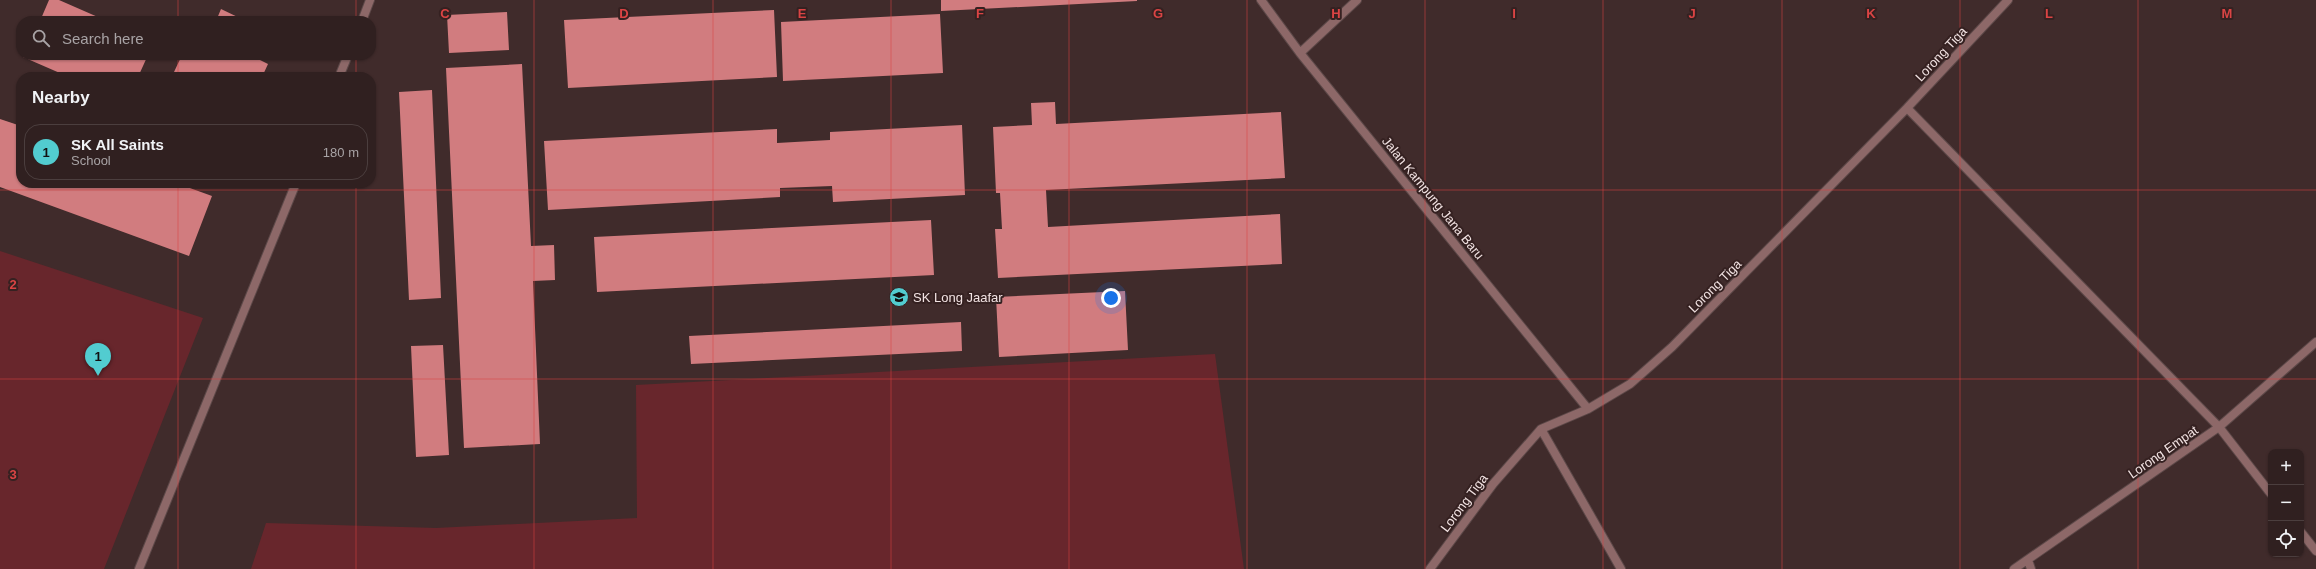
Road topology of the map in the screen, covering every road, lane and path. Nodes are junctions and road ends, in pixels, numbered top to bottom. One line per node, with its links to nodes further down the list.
1 (370, 0): 5 (street)
2 (1261, 0): 6 (street, Jalan Kampung Jana Baru)
3 (1357, 0): 6 (street)
4 (2008, 0): 9 (street, Lorong Tiga)
5 (364, 16)
6 (1300, 53): 12 (street, Jalan Kampung Jana Baru)
7 (346, 60): 8 (street)
8 (341, 72)
9 (1907, 108): 12 (street, Lorong Tiga); 13 (street)
10 (294, 188): 19 (street)
11 (2316, 342): 13 (street, Lorong Empat)
12 (1588, 410): 14 (street, Lorong Tiga)
13 (2219, 427): 15 (street); 18 (street, Lorong Empat)
14 (1541, 429): 20 (street, Lorong Tiga); 21 (street)
15 (2268, 490)
16 (2304, 536): 17 (street)
17 (2316, 551)
18 (2028, 560): 22 (street, Lorong Empat); 23 (street)
19 (139, 569)
20 (1430, 569)
21 (1621, 569)
22 (2014, 569)
23 (2031, 569)

